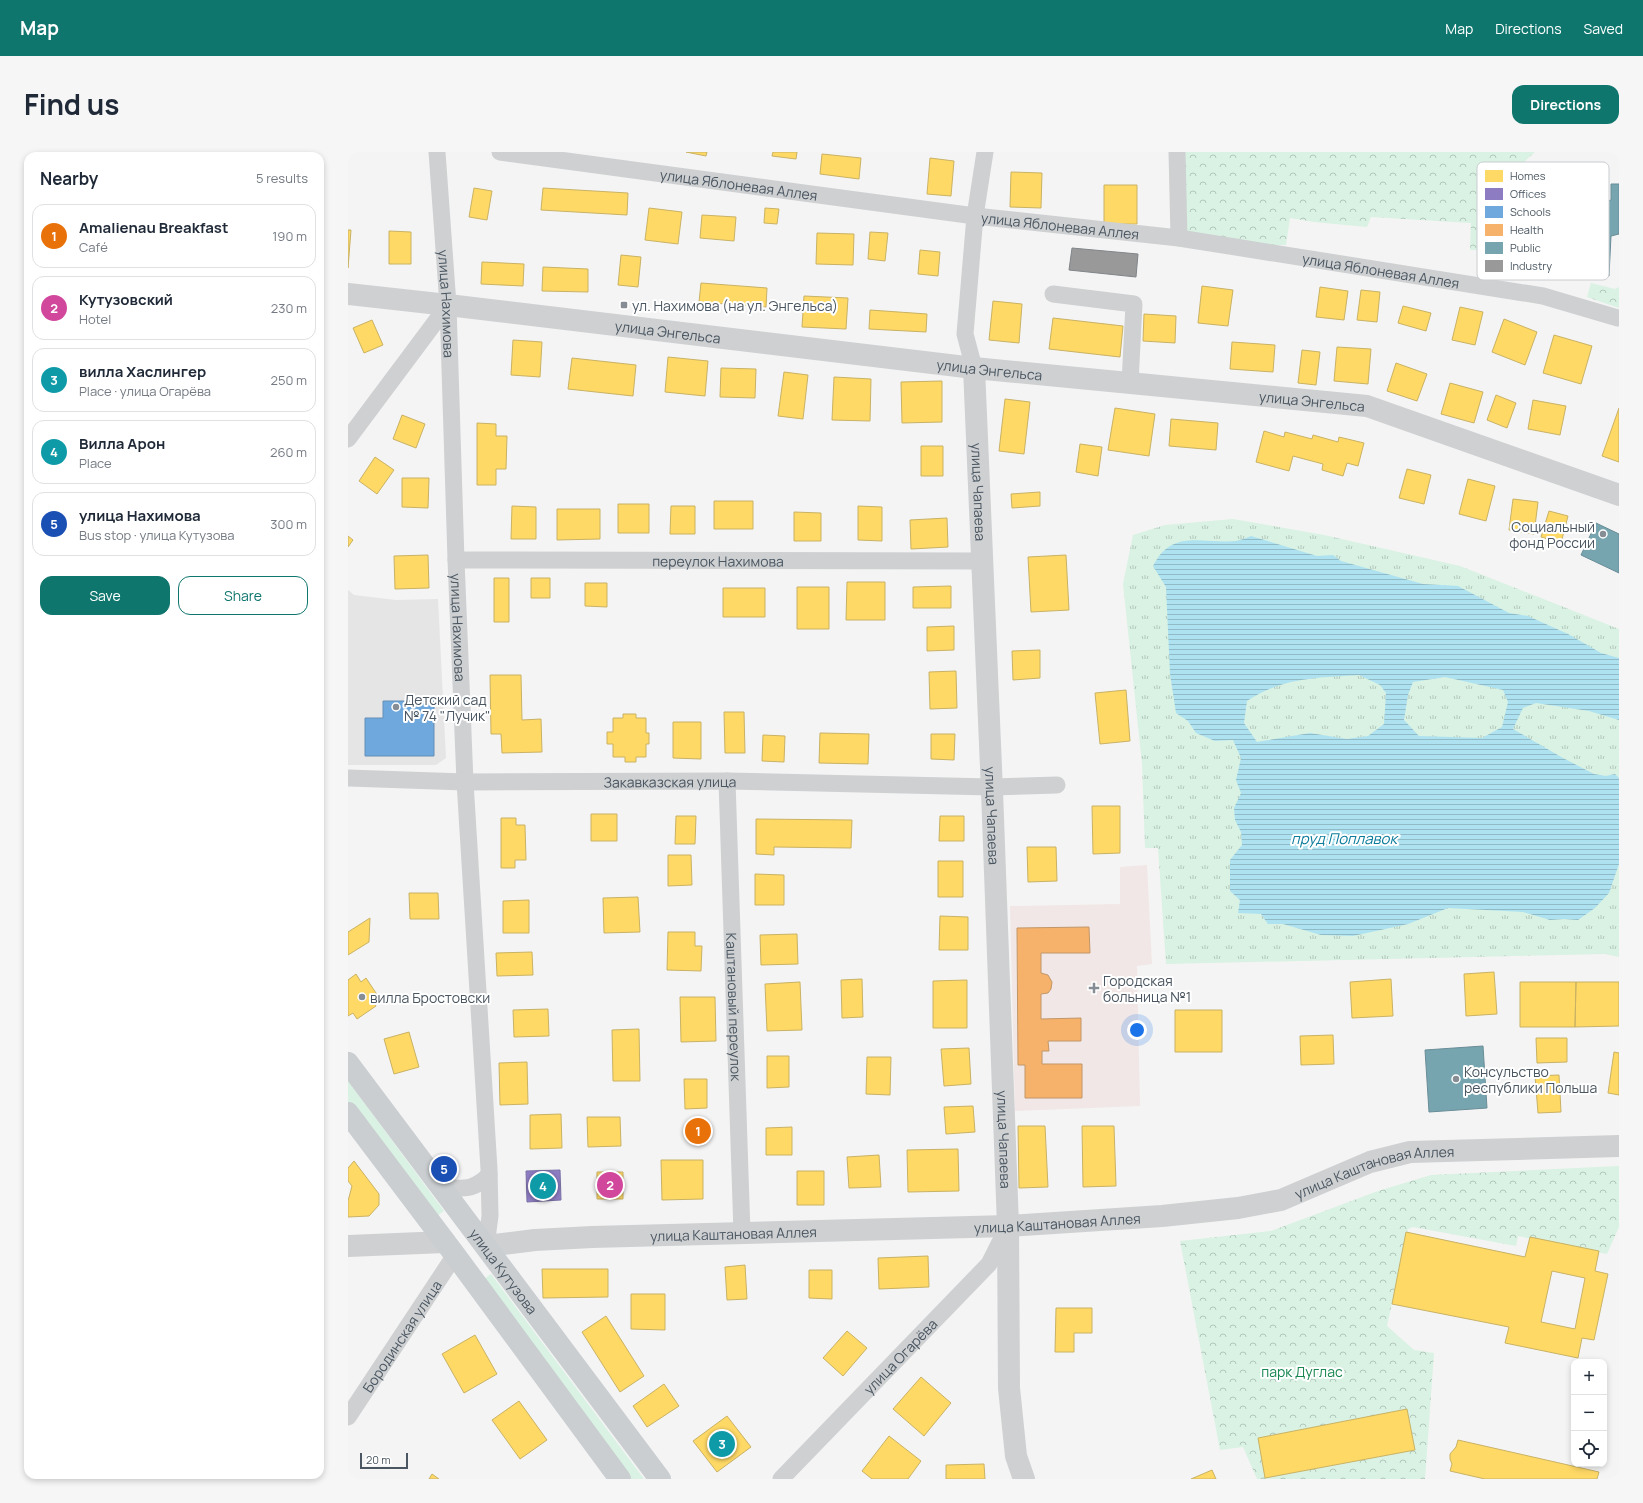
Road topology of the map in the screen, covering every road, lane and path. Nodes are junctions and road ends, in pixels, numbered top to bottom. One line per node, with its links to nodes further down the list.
1 (437, 152): 9 (street, улица Нахимова)
2 (500, 152): 5 (street, улица Яблоневая Аллея)
3 (985, 152): 5 (street, улица Чапаева)
4 (1177, 152): 6 (street)
5 (975, 216): 6 (street, улица Яблоневая Аллея); 11 (street, улица Чапаева)
6 (1179, 238): 10 (street, улица Яблоневая Аллея)
7 (348, 294): 9 (street, улица Энгельса)
8 (1053, 294): 12 (street)
9 (448, 305): 11 (street, улица Энгельса); 13 (street); 15 (street, улица Нахимова)
10 (1618, 318)
11 (974, 368): 12 (street, улица Энгельса); 16 (street, улица Чапаева)
12 (1130, 383): 14 (street, улица Энгельса)
13 (348, 439)
14 (1619, 495)
15 (456, 560): 16 (street, переулок Нахимова); 19 (street, улица Нахимова)
16 (981, 561): 21 (street, улица Чапаева)
17 (348, 778): 19 (street, Закавказская улица)
18 (727, 781): 19 (street, Закавказская улица); 21 (street, Закавказская улица); 28 (street, Каштановый переулок)
19 (465, 782): 25 (street, улица Нахимова)
20 (1057, 786): 21 (street, Закавказская улица)
21 (992, 787): 27 (street, улица Чапаева)
22 (348, 1062): 26 (main road, улица Кутузова)
23 (348, 1113): 31 (main road)
24 (1619, 1146): 27 (street, улица Каштановая Аллея)
25 (489, 1175): 26 (street); 30 (street, улица Нахимова)
26 (443, 1188): 30 (main road, улица Кутузова)
27 (1008, 1226): 28 (street, улица Каштановая Аллея); 35 (street, улица Огарёва); 36 (street, улица Чапаева)
28 (742, 1233): 30 (street, улица Каштановая Аллея)
29 (348, 1246): 31 (street)
30 (486, 1246): 34 (main road, улица Кутузова)
31 (450, 1248): 32 (street, Бородинская улица); 33 (main road)
32 (348, 1417)
33 (620, 1479)
34 (660, 1479)
35 (781, 1479)
36 (1024, 1479)

